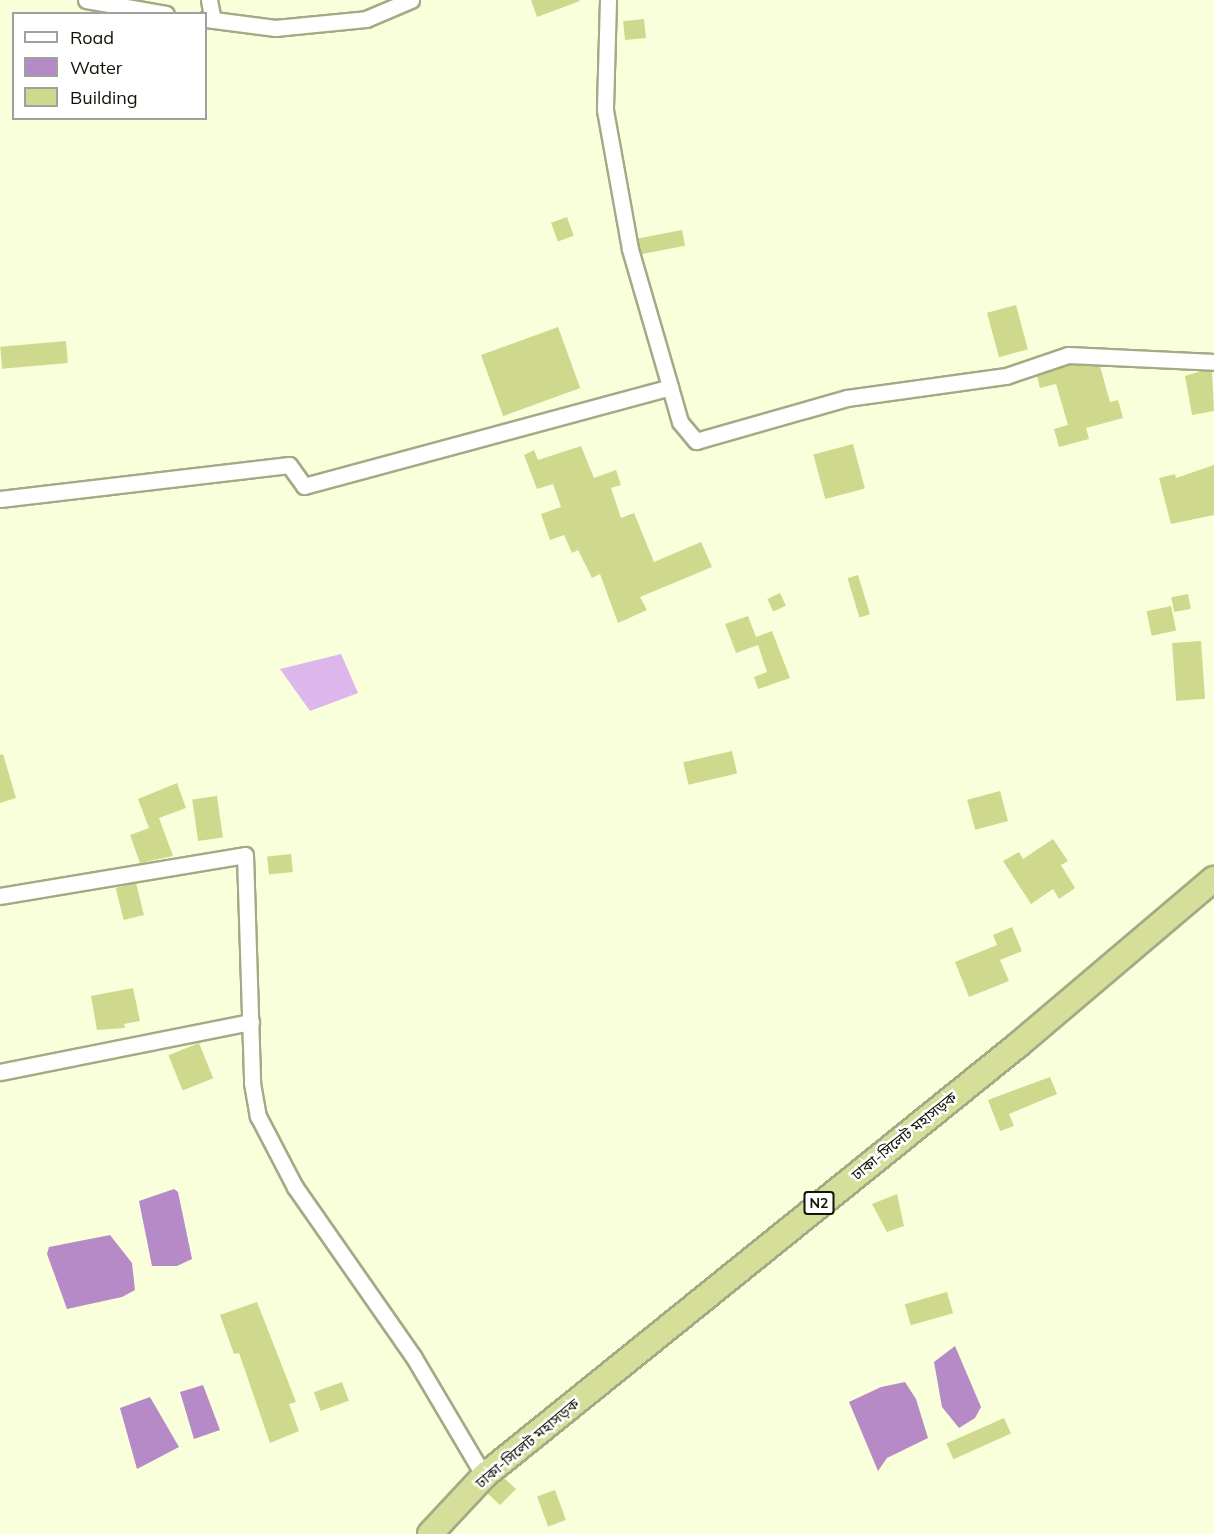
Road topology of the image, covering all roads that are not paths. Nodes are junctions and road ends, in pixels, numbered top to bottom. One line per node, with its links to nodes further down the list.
1 (86, 0): 5 (street)
2 (209, 0): 6 (street)
3 (411, 0): 6 (street)
4 (608, 0): 8 (street)
5 (155, 12)
6 (209, 19)
7 (1214, 362): 8 (street)
8 (670, 387): 9 (street)
9 (0, 499)
10 (1214, 879): 14 (highway, ঢাকা-সিলেট মহাসড়ক / N2)
11 (0, 896): 12 (street)
12 (251, 1022): 13 (street); 14 (street)
13 (0, 1072)
14 (484, 1476): 15 (highway, ঢাকা-সিলেট মহাসড়ক / N2)
15 (430, 1534)

